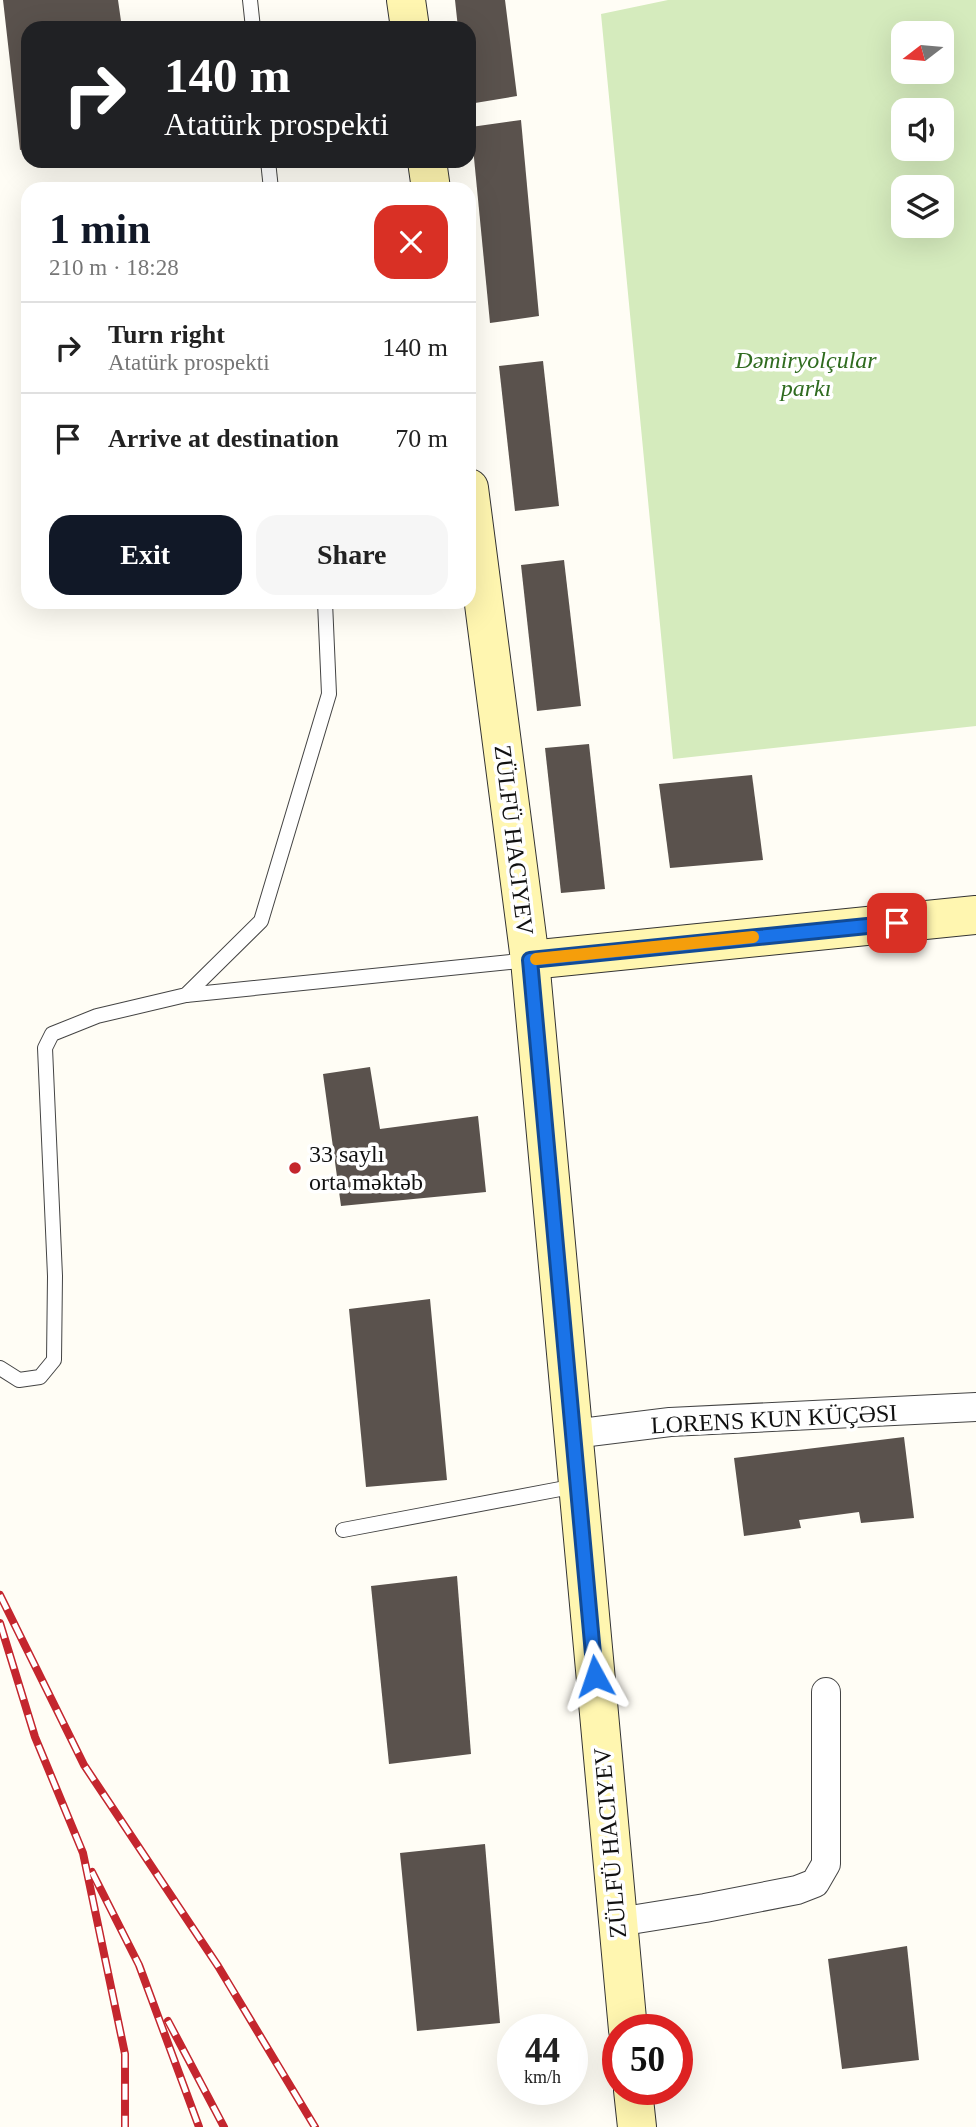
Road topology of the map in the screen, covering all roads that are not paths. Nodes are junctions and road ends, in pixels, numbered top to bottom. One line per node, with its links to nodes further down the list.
1 (250, 0): 3 (lane)
2 (406, 0): 4 (main road)
3 (252, 21)
4 (409, 21)
5 (476, 542): 8 (main road)
6 (325, 609): 9 (lane)
7 (976, 915): 8 (main road)
8 (530, 960): 9 (lane); 12 (main road)
9 (186, 995): 10 (lane)
10 (0, 1368)
11 (976, 1407): 12 (street, LORENS KUN KÜÇƏSI)
12 (573, 1434): 13 (main road)
13 (578, 1485): 14 (lane); 16 (main road)
14 (343, 1530)
15 (826, 1692): 16 (street)
16 (618, 1922): 17 (main road)
17 (627, 2014)
18 (635, 2105): 19 (main road)
19 (637, 2127)

